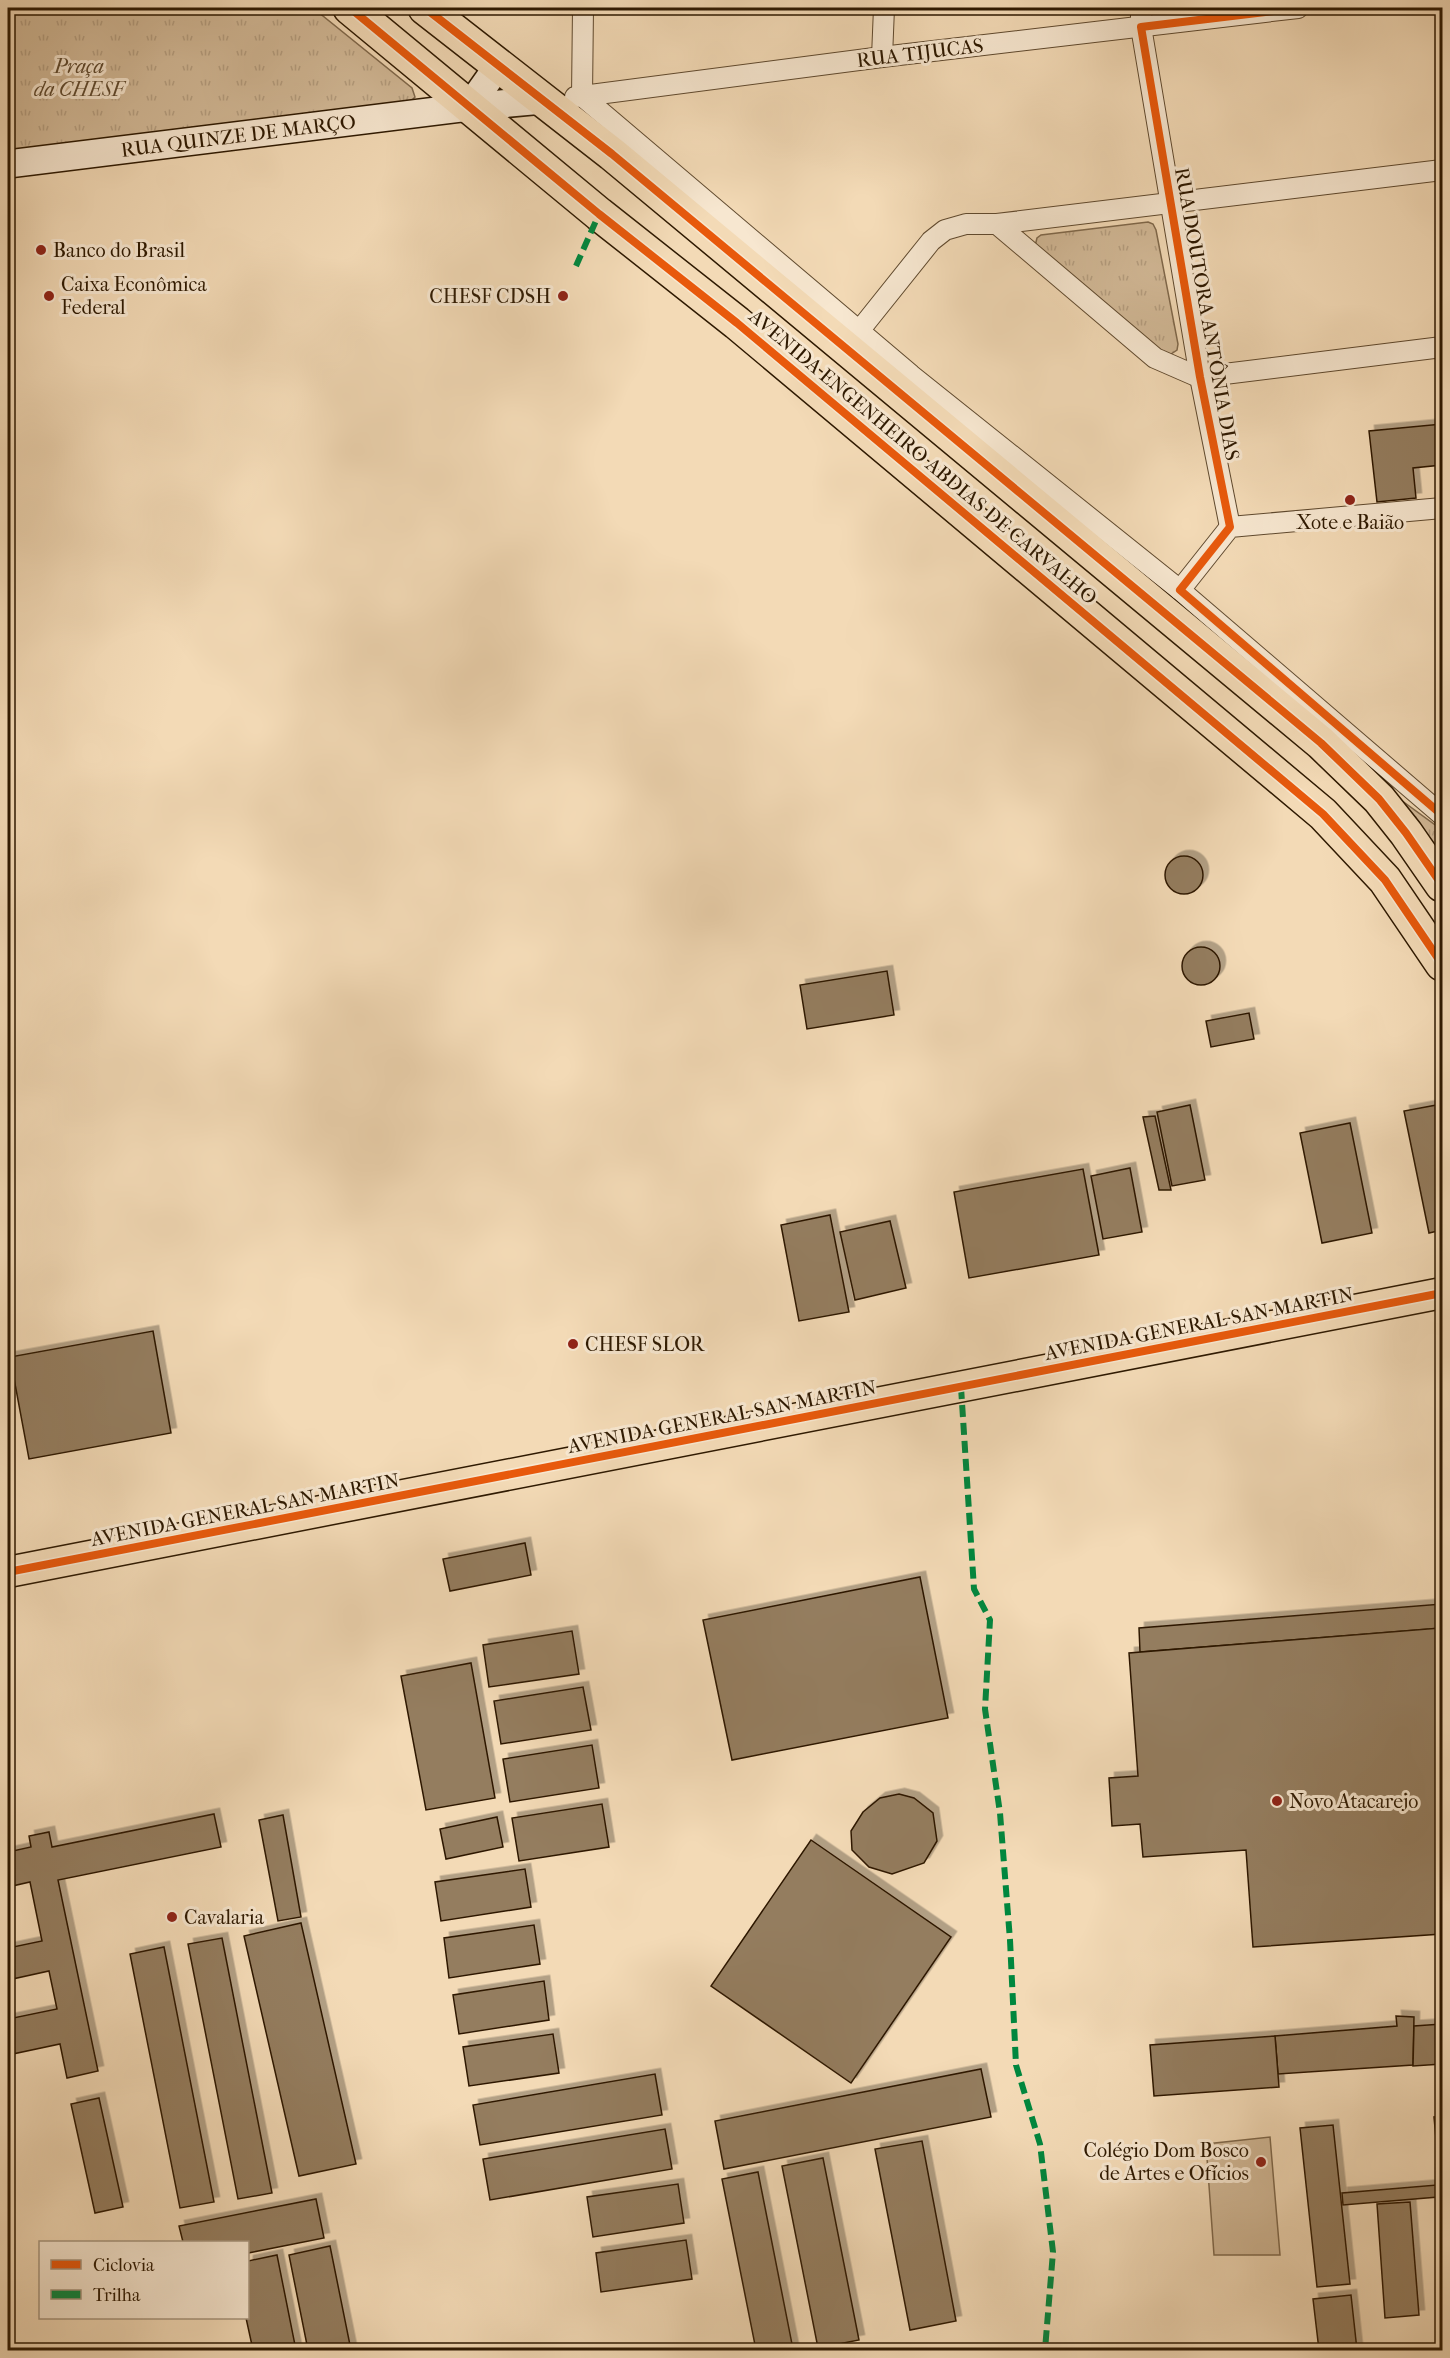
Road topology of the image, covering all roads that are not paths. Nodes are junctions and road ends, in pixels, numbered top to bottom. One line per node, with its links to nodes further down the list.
1 (350, 8): 11 (highway, AVENIDA ENGENHEIRO ABDIAS DE CARVALHO)
2 (425, 8): 8 (highway, AVENIDA ENGENHEIRO ABDIAS DE CARVALHO)
3 (583, 8): 9 (street)
4 (884, 8): 7 (street)
5 (1298, 8): 6 (street, RUA TIJUCAS)
6 (1141, 17): 7 (street, RUA TIJUCAS); 14 (street, RUA DOUTORA ANTÔNIA DIAS)
7 (882, 57): 9 (street, RUA TIJUCAS)
8 (498, 66): 10 (highway, AVENIDA ENGENHEIRO ABDIAS DE CARVALHO); 11 (street)
9 (582, 96): 10 (street, RUA TIJUCAS); 16 (street)
10 (543, 100): 11 (street, RUA QUINZE DE MARÇO); 23 (highway, AVENIDA ENGENHEIRO ABDIAS DE CARVALHO)
11 (469, 107): 12 (street, RUA QUINZE DE MARÇO); 24 (highway, AVENIDA ENGENHEIRO ABDIAS DE CARVALHO)
12 (8, 164)
13 (1443, 170): 14 (street)
14 (1169, 204): 15 (street); 18 (street, RUA DOUTORA ANTÔNIA DIAS)
15 (997, 224): 16 (street); 18 (street)
16 (859, 332): 21 (street)
17 (1443, 347): 18 (street)
18 (1200, 377): 20 (street, RUA DOUTORA ANTÔNIA DIAS)
19 (1443, 508): 20 (street)
20 (1230, 527): 21 (street)
21 (1180, 591): 22 (street)
22 (1442, 814)
23 (1443, 885)
24 (1443, 964)
25 (1443, 1293): 26 (main road, AVENIDA GENERAL SAN MARTIN)
26 (8, 1572)

